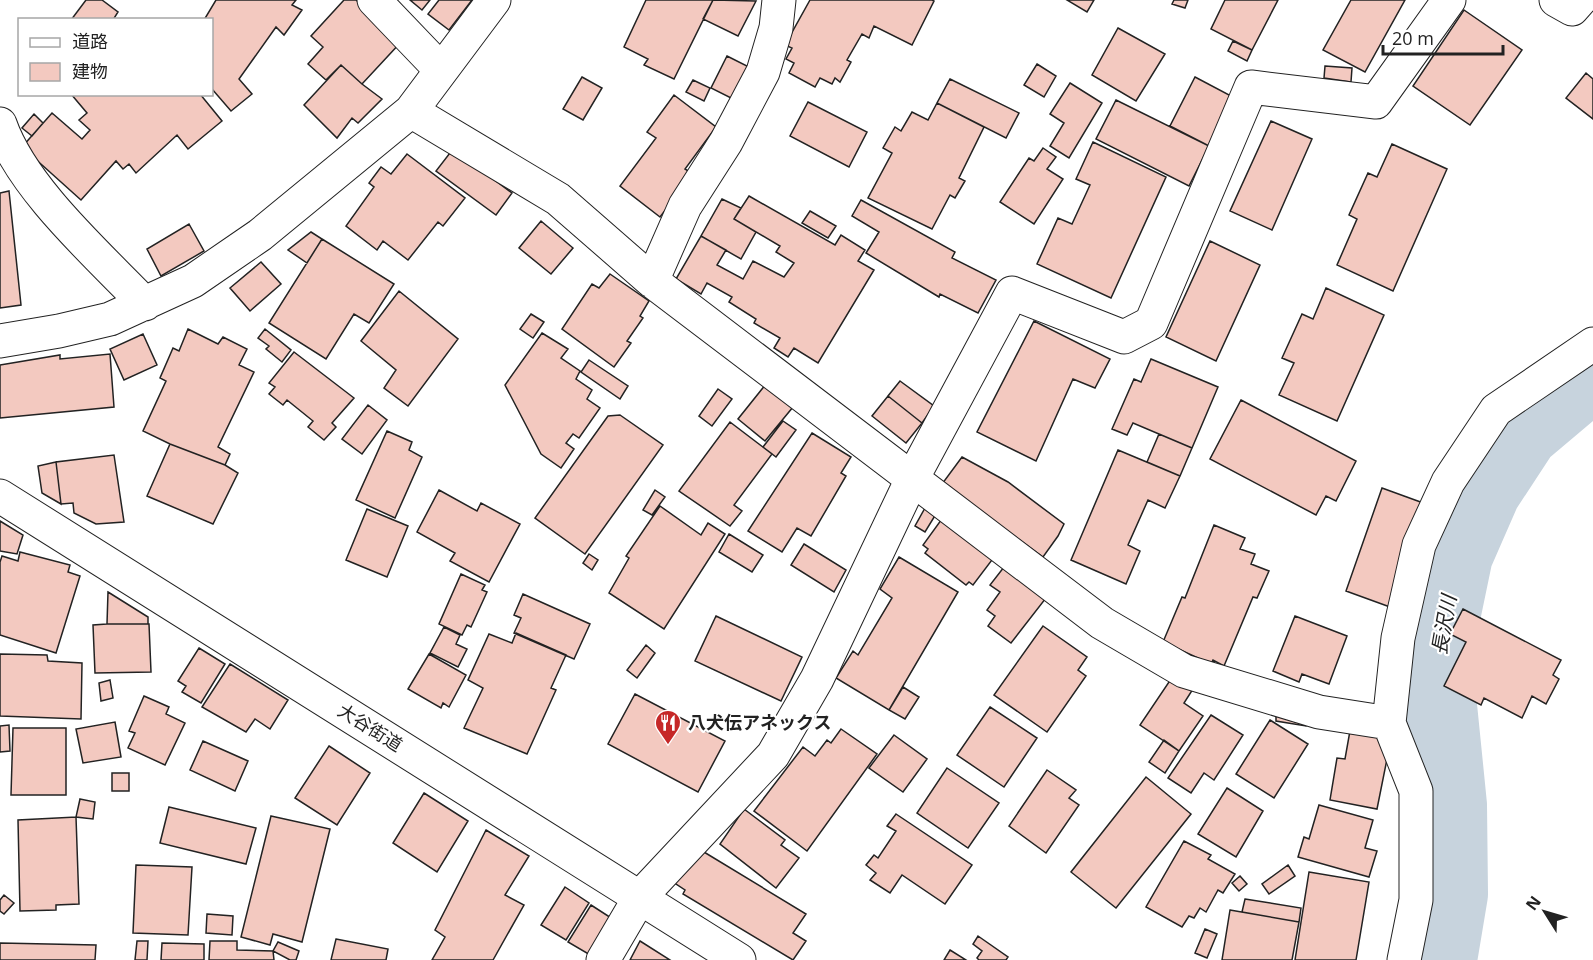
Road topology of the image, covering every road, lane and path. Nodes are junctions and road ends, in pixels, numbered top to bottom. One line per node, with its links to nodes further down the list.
1 (374, 0): 7 (street)
2 (494, 0): 7 (street)
3 (779, 0): 10 (street)
4 (1449, 0): 14 (street)
5 (1556, 0): 6 (street)
6 (1580, 0)
7 (441, 70): 8 (street)
8 (411, 111): 10 (street); 11 (street)
9 (0, 124): 11 (street)
10 (652, 281): 14 (street)
11 (145, 304): 12 (street)
12 (0, 341)
13 (1593, 344): 16 (street)
14 (912, 479): 16 (street); 17 (street)
15 (0, 496): 17 (street, 大谷街道)
16 (1389, 723): 20 (street)
17 (640, 897): 18 (street); 19 (street, 大谷街道)
18 (603, 960)
19 (739, 960)
20 (1404, 960)

